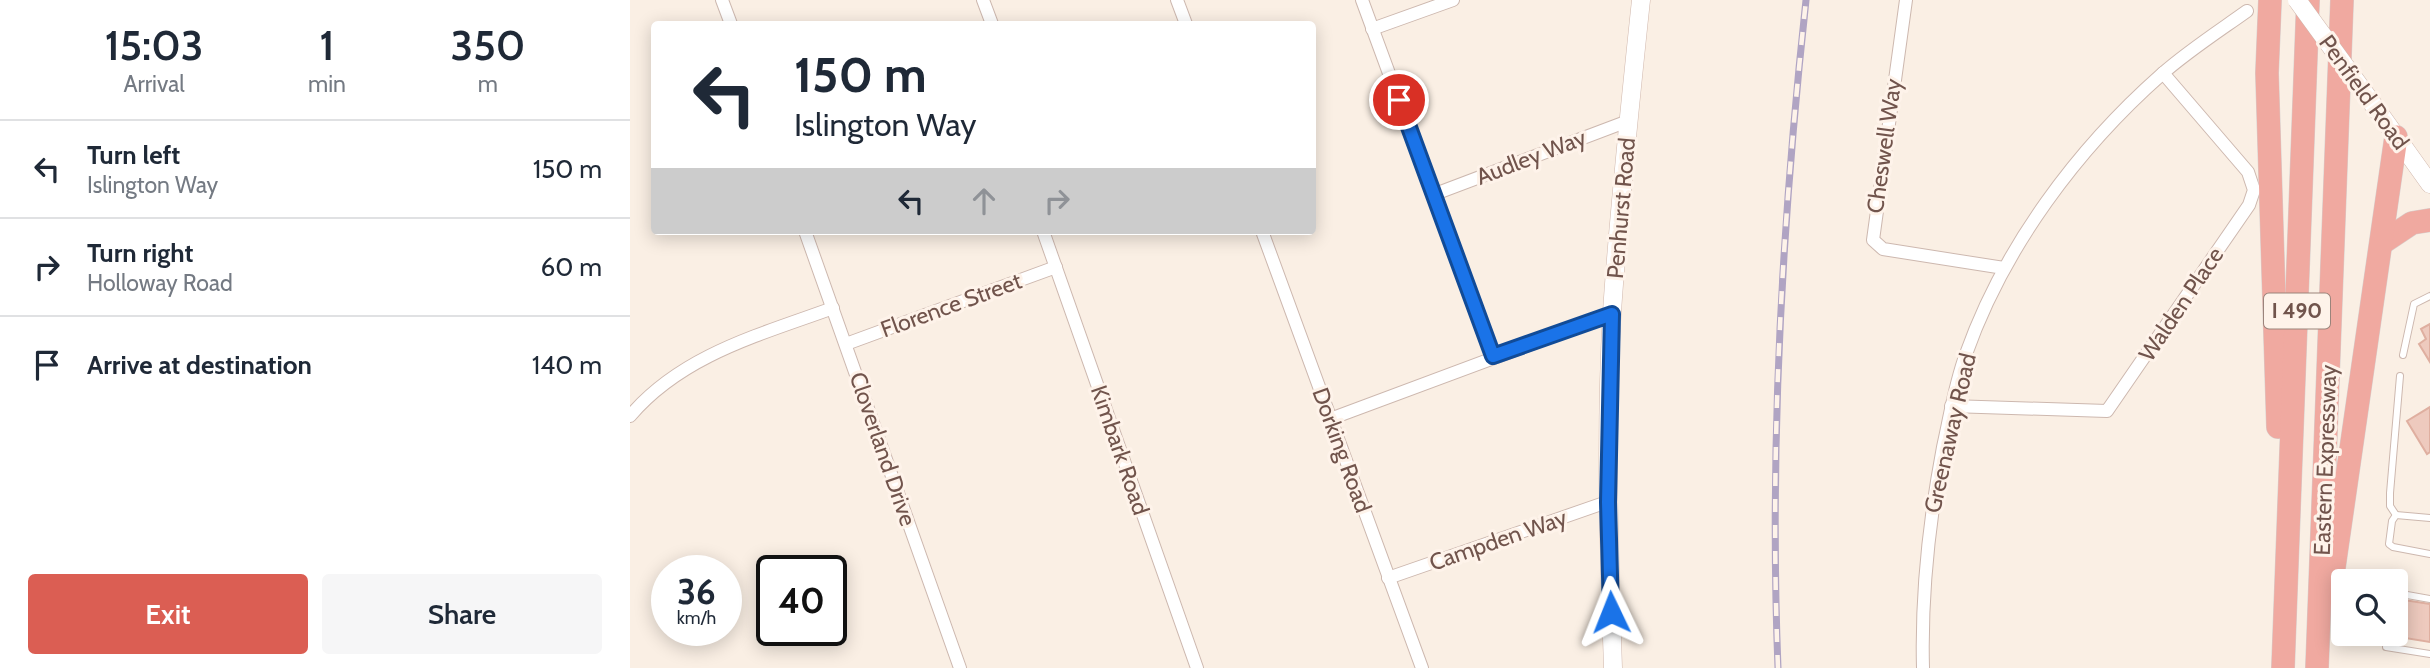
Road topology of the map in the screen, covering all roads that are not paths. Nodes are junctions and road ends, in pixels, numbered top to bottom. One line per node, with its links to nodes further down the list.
1 (722, 0): 13 (street)
2 (983, 0): 14 (street)
3 (1177, 0): 15 (street)
4 (1362, 0): 16 (street)
5 (1453, 0): 16 (street)
6 (1642, 0): 18 (street, Penhurst Road)
7 (1906, 0): 28 (street, Cheswell Way)
8 (2270, 0): 46 (highway)
9 (2297, 0): 19 (street, Penfield Road, bridge)
10 (2308, 0): 46 (highway, Eastern Expressway / I 490)
11 (2343, 0): 55 (highway, Eastern Expressway / I 490)
12 (2247, 11): 17 (street, Greenaway Road)
13 (730, 21)
14 (991, 21)
15 (1185, 21)
16 (1373, 29): 21 (street)
17 (2163, 73): 28 (street, Greenaway Road); 36 (street, Walden Place)
18 (1628, 121): 21 (street, Audley Way); 31 (street, Penhurst Road)
19 (2396, 137): 20 (street, Penfield Road); 26 (highway)
20 (2430, 184)
21 (1435, 194): 34 (street)
22 (2430, 220): 26 (highway)
23 (806, 235): 30 (street, Cloverland Drive)
24 (1044, 235): 27 (street, Kimbark Road)
25 (1263, 235): 38 (street, Dorking Road)
26 (2382, 243): 55 (highway)
27 (1056, 267): 32 (street, Florence Street); 50 (street, Kimbark Road)
28 (2004, 268): 36 (street, Greenaway Road)
29 (2430, 296): 33 (lane)
30 (832, 308): 32 (street, Cloverland Drive); 37 (street)
31 (1612, 314): 34 (street); 39 (street, Penhurst Road)
32 (846, 344): 49 (street, Cloverland Drive)
33 (2403, 355)
34 (1493, 356): 38 (street)
35 (2400, 376): 40 (lane)
36 (1951, 406): 53 (street, Greenaway Road)
37 (630, 416)
38 (1331, 419): 43 (street, Dorking Road)
39 (1608, 502): 43 (street, Campden Way); 52 (street, Penhurst Road)
40 (2396, 515): 41 (lane); 42 (lane)
41 (2430, 518)
42 (2430, 554)
43 (1388, 578): 51 (street, Dorking Road)
44 (2408, 595): 45 (lane)
45 (2430, 599)
46 (2285, 623): 54 (highway, Eastern Expressway / I 490)
47 (2386, 646): 48 (lane)
48 (2430, 654)
49 (960, 668)
50 (1197, 668)
51 (1422, 668)
52 (1613, 668)
53 (1923, 668)
54 (2283, 668)
55 (2318, 668)

